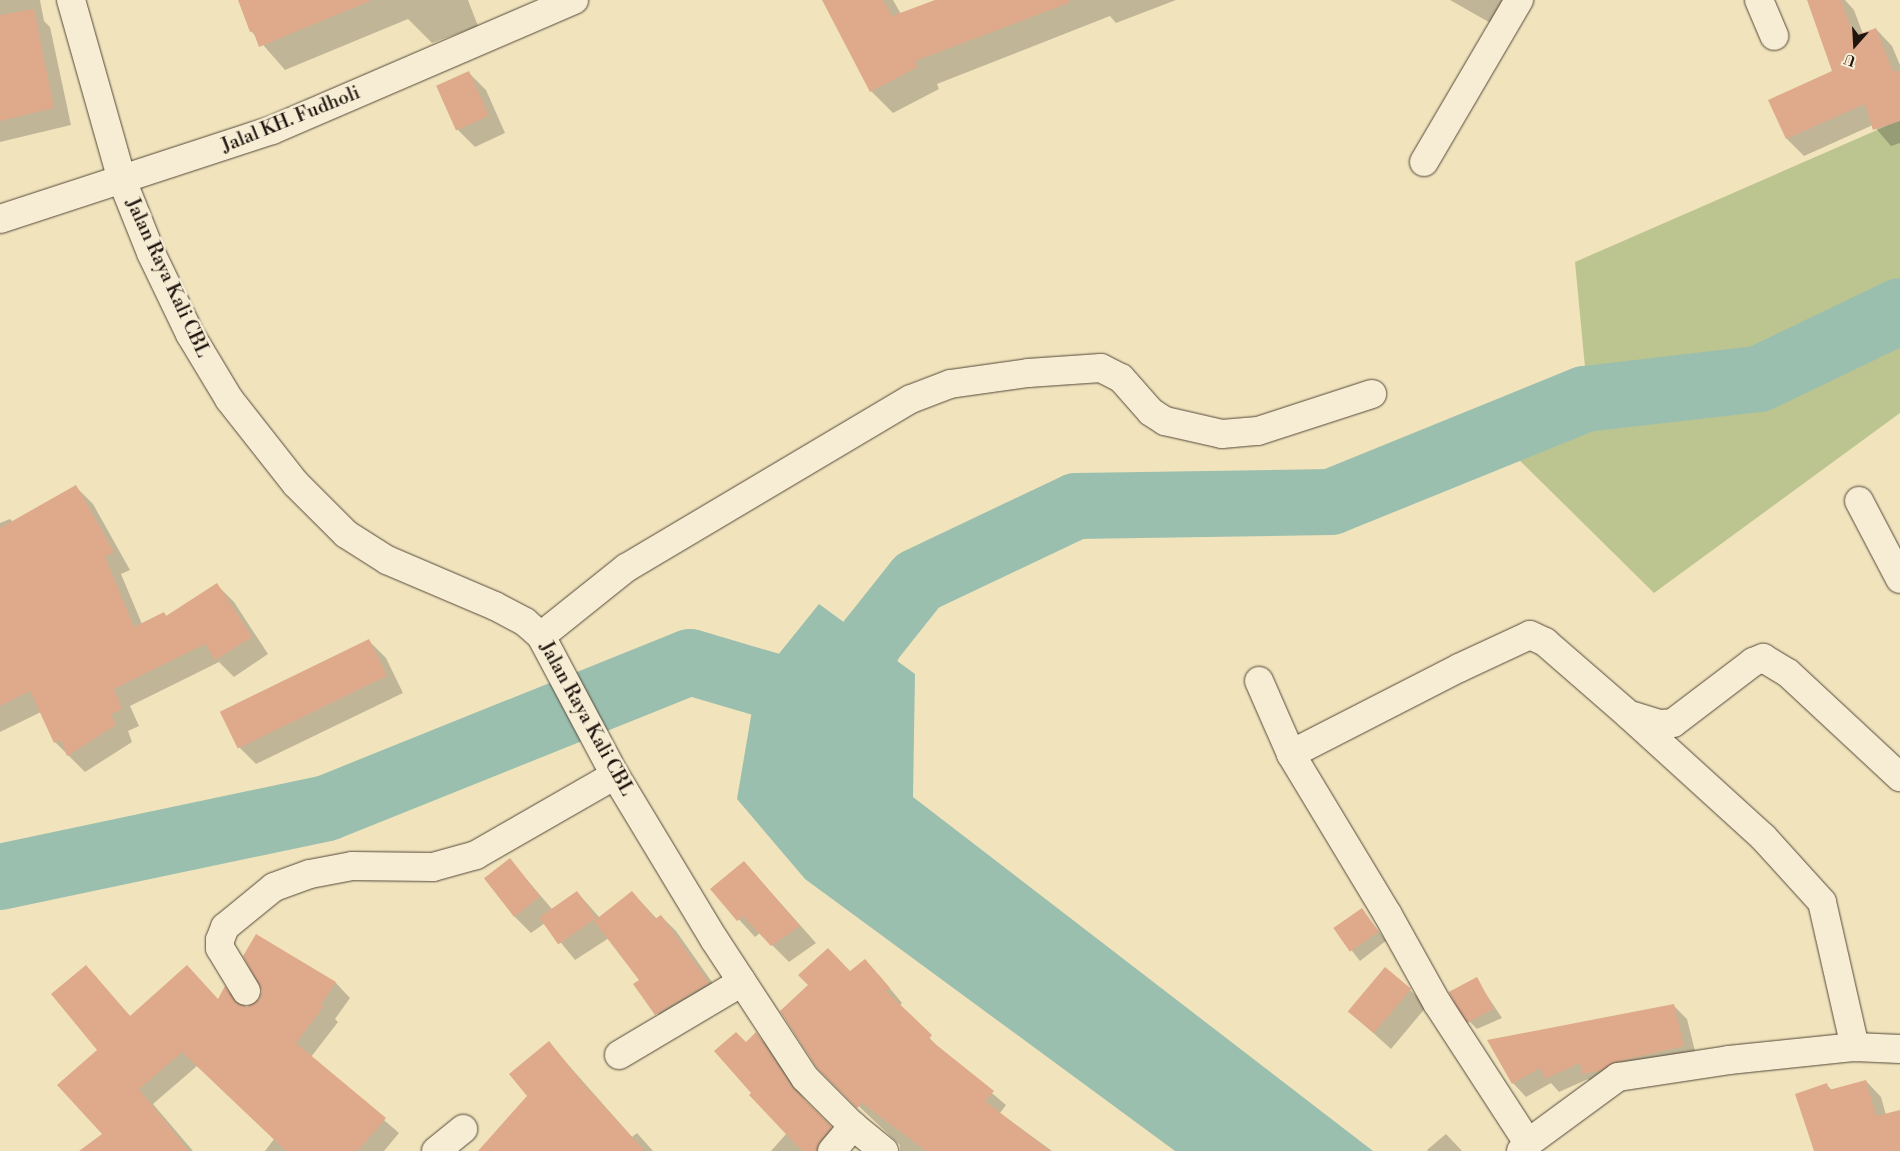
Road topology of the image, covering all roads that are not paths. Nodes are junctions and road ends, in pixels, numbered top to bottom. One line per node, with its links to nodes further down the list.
1 (71, 0): 7 (street, Jalan Raya Kali CBL)
2 (574, 0): 7 (street, Jalal KH. Fudholi)
3 (1518, 0): 6 (street)
4 (1759, 0): 5 (street)
5 (1774, 36)
6 (1424, 162)
7 (122, 180): 8 (street, Jalal KH. Fudholi); 12 (street, Jalan Raya Kali CBL)
8 (0, 219)
9 (1372, 394): 12 (street)
10 (1860, 502): 11 (street)
11 (1900, 579)
12 (545, 641): 16 (street, Jalan Raya Kali CBL)
13 (1259, 681): 15 (street)
14 (1630, 716): 15 (street); 17 (street); 20 (street)
15 (1291, 754): 25 (street)
16 (615, 775): 18 (street, Jalan Raya Kali CBL); 19 (street)
17 (1900, 777)
18 (742, 982): 22 (street); 23 (street, Jalan Raya Kali CBL)
19 (246, 991)
20 (1855, 1048): 21 (street); 25 (street)
21 (1900, 1050)
22 (619, 1055)
23 (853, 1126): 27 (street); 28 (street, Jalan Raya Kali CBL)
24 (463, 1129): 26 (street)
25 (1525, 1147)
26 (436, 1151)
27 (832, 1151)
28 (884, 1151)

